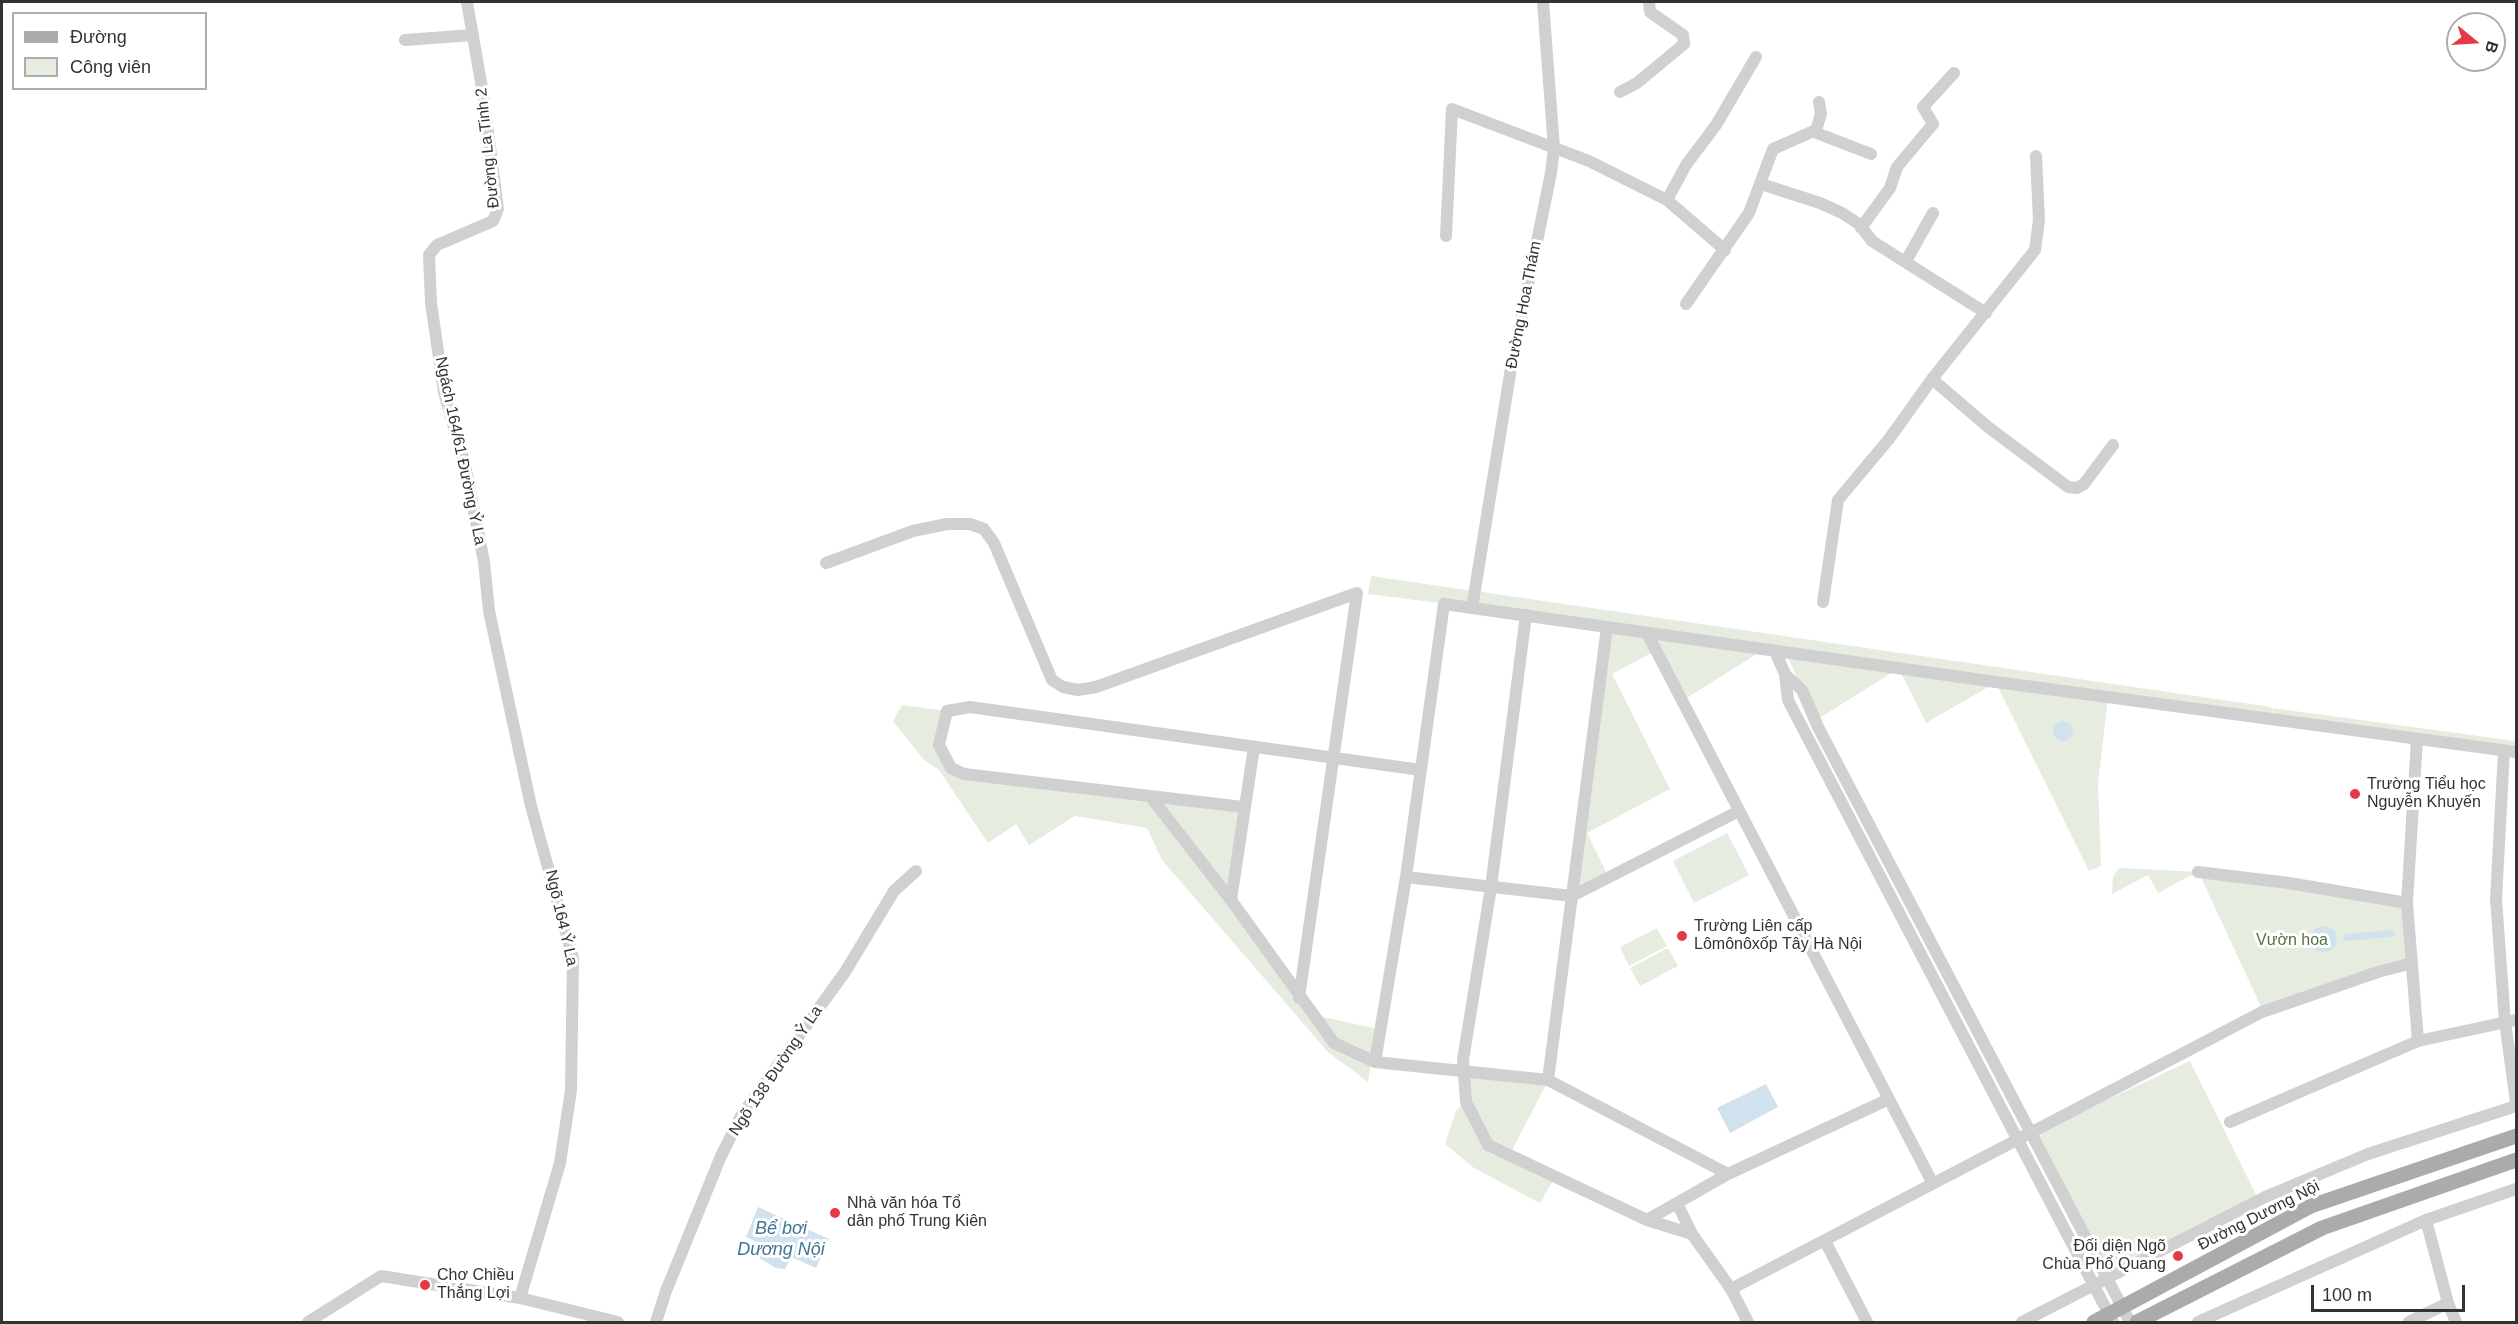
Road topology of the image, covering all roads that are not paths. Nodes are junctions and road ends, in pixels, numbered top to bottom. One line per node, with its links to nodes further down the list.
1 (467, 2): 4 (street, Đường La Tinh 2)
2 (1543, 2): 11 (street, Đường Hoa Thám)
3 (1649, 2): 8 (street)
4 (472, 35): 5 (street); 20 (street, Đường La Tinh 2)
5 (405, 40)
6 (1756, 57): 15 (street)
7 (1954, 73): 17 (street)
8 (1620, 92)
9 (1819, 102): 10 (street)
10 (1814, 132): 12 (street); 14 (street)
11 (1554, 148): 15 (street); 18 (street); 28 (street, Đường Hoa Thám)
12 (1871, 154)
13 (2036, 156): 23 (street)
14 (1761, 184): 17 (street); 19 (street)
15 (1667, 200): 19 (street)
16 (1933, 213): 21 (street)
17 (1861, 228): 21 (street)
18 (1446, 236)
19 (1725, 250): 22 (street)
20 (429, 255): 29 (street, Ngách 164/61 Đường Ỷ La)
21 (1906, 261): 23 (street)
22 (1686, 304)
23 (1986, 313): 24 (street)
24 (1932, 379): 25 (street); 27 (street)
25 (2113, 445)
26 (826, 563): 38 (street)
27 (1823, 602)
28 (1472, 608): 30 (street); 39 (street)
29 (489, 610): 77 (street, Ngõ 164 Ỷ La)
30 (1526, 615): 31 (street); 46 (street)
31 (1607, 627): 32 (street); 47 (street)
32 (1647, 633): 33 (street); 42 (street)
33 (1775, 651): 34 (street); 35 (street)
34 (1785, 674): 62 (street); 64 (street)
35 (2417, 739): 37 (street); 49 (street)
36 (1254, 747): 38 (street); 40 (street); 41 (street)
37 (2510, 751): 52 (street)
38 (1334, 758): 39 (street); 51 (street)
39 (1421, 770): 45 (street)
40 (1150, 796): 41 (street); 48 (street)
41 (1243, 807): 48 (street)
42 (1739, 811): 47 (street); 59 (street)
43 (916, 871): 83 (street, Ngõ 138 Đường Ỷ La)
44 (2198, 872): 49 (street)
45 (1406, 877): 46 (street); 55 (street)
46 (1491, 887): 47 (street); 54 (street)
47 (1572, 896): 58 (street)
48 (1231, 900): 51 (street)
49 (2407, 903): 50 (street)
50 (2412, 963): 53 (street); 62 (street)
51 (1299, 998): 55 (street)
52 (2511, 1021): 53 (street); 60 (street)
53 (2418, 1041): 61 (street)
54 (1464, 1052): 56 (street); 57 (street)
55 (1375, 1062): 56 (street)
56 (1462, 1072): 57 (street); 70 (street)
57 (1480, 1074): 58 (street)
58 (1548, 1080): 66 (street)
59 (1889, 1099): 66 (street); 67 (street)
60 (2517, 1104): 74 (street)
61 (2230, 1122)
62 (2031, 1133): 64 (street); 74 (street)
63 (2517, 1136): 79 (main road, Đường Dương Nội)
64 (2017, 1137): 67 (street); 75 (street)
65 (2517, 1160): 89 (main road)
66 (1728, 1174): 69 (street)
67 (1932, 1182): 73 (street)
68 (2517, 1189): 71 (street)
69 (1677, 1203): 70 (street); 72 (street)
70 (1647, 1220): 72 (street)
71 (2426, 1220): 78 (street); 80 (street)
72 (1692, 1234): 76 (street)
73 (1825, 1241): 76 (street); 85 (street)
74 (2107, 1277): 75 (street); 79 (street)
75 (2092, 1285): 79 (street); 86 (street)
76 (1731, 1289): 84 (street)
77 (520, 1298): 81 (street); 82 (street)
78 (2448, 1303): 91 (street); 92 (street)
79 (2115, 1315): 87 (main road, Đường Dương Nội); 88 (street)
80 (2221, 1318): 90 (street)
81 (308, 1323)
82 (618, 1323)
83 (656, 1323)
84 (1748, 1323)
85 (1867, 1323)
86 (2022, 1323)
87 (2094, 1323)
88 (2130, 1323)
89 (2137, 1323)
90 (2198, 1323)
91 (2409, 1323)
92 (2456, 1323)

